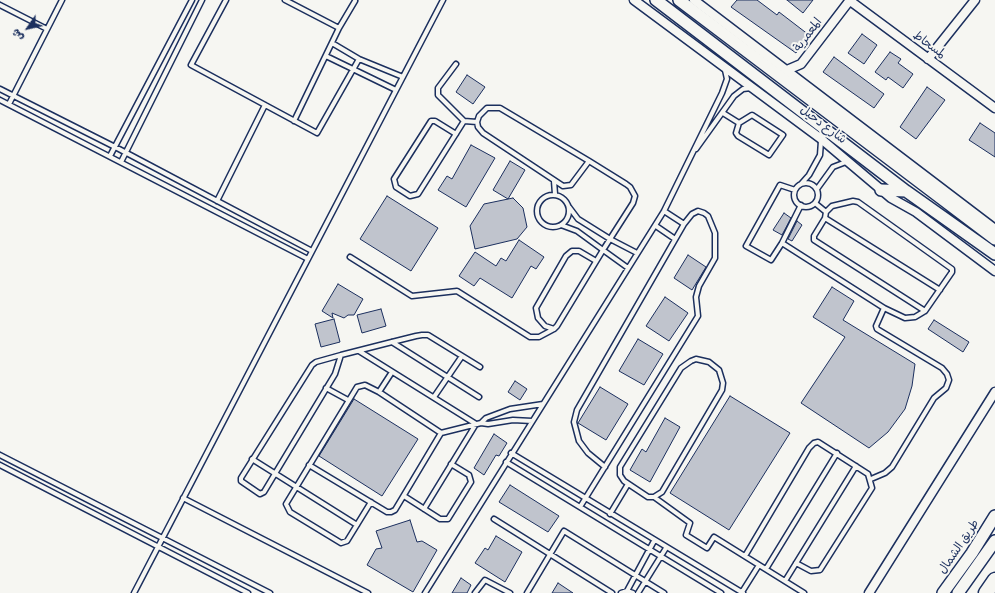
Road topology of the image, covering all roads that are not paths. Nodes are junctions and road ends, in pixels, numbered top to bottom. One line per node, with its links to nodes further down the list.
1 (62, 0): 16 (lane)
2 (192, 0): 43 (lane)
3 (202, 0): 44 (lane)
4 (226, 0): 34 (lane)
5 (285, 0): 15 (lane)
6 (443, 0): 26 (lane)
7 (634, 0): 23 (street, شارع دحيل)
8 (656, 0): 57 (main road, شارع دحيل)
9 (679, 0): 51 (main road, شارع دحيل)
10 (694, 0): 25 (street, شارع دحيل)
11 (850, 0): 20 (street, لمسحاط); 22 (street, المعمرية)
12 (975, 0): 20 (street)
13 (355, 1): 15 (lane)
14 (0, 5): 16 (lane)
15 (339, 28): 17 (lane)
16 (47, 29): 31 (lane)
17 (332, 42): 18 (lane); 19 (lane)
18 (326, 56): 24 (lane); 37 (lane)
19 (359, 59): 24 (lane); 26 (lane)
20 (928, 59): 35 (street, لمسحاط)
21 (456, 64): 38 (lane)
22 (801, 64): 25 (street, المعمرية); 27 (street, المعمرية)
23 (724, 68): 28 (street, شارع دحيل); 47 (lane)
24 (354, 69): 30 (lane); 37 (lane)
25 (787, 70): 27 (street, شارع دحيل)
26 (403, 77): 30 (lane)
27 (799, 80): 46 (street, شارع دحيل)
28 (751, 88): 36 (lane); 42 (street, شارع دحيل)
29 (0, 89): 31 (lane)
30 (396, 90): 75 (lane)
31 (12, 96): 33 (lane); 43 (lane)
32 (0, 100): 33 (lane)
33 (9, 104): 45 (lane)
34 (265, 105): 37 (lane); 59 (lane)
35 (995, 108)
36 (723, 113): 40 (lane); 47 (lane)
37 (294, 121)
38 (464, 121): 39 (lane); 41 (lane)
39 (477, 122): 48 (lane); 52 (lane)
40 (739, 123): 40 (lane)
41 (456, 134): 41 (lane)
42 (820, 138): 49 (street, شارع دحيل); 53 (lane)
43 (114, 147): 44 (lane); 45 (lane)
44 (125, 152): 50 (lane); 59 (lane)
45 (110, 156): 50 (lane)
46 (901, 158): 51 (main road); 69 (street, شارع دحيل)
47 (689, 159): 63 (lane)
48 (589, 161): 52 (lane); 70 (lane)
49 (849, 161): 54 (lane); 56 (street, شارع دحيل)
50 (121, 162): 79 (lane)
51 (913, 176): 72 (main road, شارع دحيل)
52 (554, 181): 58 (lane)
53 (801, 184): 54 (lane); 55 (lane)
54 (817, 189): 60 (lane)
55 (795, 190): 61 (lane); 73 (lane)
56 (881, 190): 57 (main road); 82 (street, شارع دحيل)
57 (906, 191): 77 (main road, شارع دحيل)
58 (555, 194): 62 (lane); 67 (lane)
59 (217, 200): 75 (lane)
60 (815, 203): 61 (lane); 64 (lane)
61 (801, 205): 73 (lane)
62 (569, 207): 67 (lane); 70 (lane)
63 (664, 211): 66 (lane); 68 (lane)
64 (826, 212): 65 (lane); 83 (lane)
65 (825, 218): 83 (lane); 85 (lane)
66 (684, 224): 71 (lane); 113 (lane)
67 (561, 225): 74 (lane)
68 (656, 226): 71 (lane); 76 (lane)
69 (995, 229)
70 (610, 239): 74 (lane); 76 (lane)
71 (675, 239): 113 (lane)
72 (995, 239)
73 (782, 243): 84 (lane)
74 (603, 250): 80 (lane); 81 (lane)
75 (312, 251): 79 (lane)
76 (637, 253): 81 (lane)
77 (995, 254)
78 (350, 257): 86 (lane)
79 (308, 258): 120 (lane)
80 (596, 261): 86 (lane); 86 (lane)
81 (628, 268): 100 (lane)
82 (995, 270)
83 (940, 290): 85 (lane)
84 (884, 308): 85 (lane); 115 (lane)
85 (925, 311)
86 (554, 329)
87 (392, 342): 88 (lane); 90 (lane); 93 (lane)
88 (358, 351): 89 (lane); 92 (lane)
89 (341, 355): 94 (lane); 107 (lane)
90 (462, 356): 91 (lane); 93 (lane)
91 (480, 367)
92 (392, 372): 95 (lane); 97 (lane)
93 (447, 377): 97 (lane); 98 (lane)
94 (326, 388): 99 (lane); 114 (lane)
95 (379, 392): 99 (lane); 103 (lane)
96 (995, 392): 164 (street)
97 (434, 397): 102 (lane)
98 (479, 397)
99 (348, 400): 109 (lane)
100 (542, 404): 101 (lane); 102 (lane)
101 (532, 421): 102 (lane); 104 (lane)
102 (478, 423): 103 (lane); 110 (lane)
103 (441, 433): 118 (lane)
104 (511, 453): 108 (lane); 121 (lane)
105 (837, 453): 112 (lane); 137 (lane); 140 (lane)
106 (0, 455): 129 (lane)
107 (252, 459): 114 (lane); 114 (lane)
108 (506, 462): 123 (lane); 151 (lane)
109 (309, 464): 117 (lane); 122 (lane)
110 (451, 464): 124 (lane); 124 (lane)
111 (0, 465): 132 (lane)
112 (856, 466): 115 (lane); 138 (lane)
113 (605, 467): 121 (lane)
114 (275, 473): 117 (lane)
115 (871, 479): 138 (lane)
116 (628, 484): 119 (lane); 119 (lane); 125 (lane)
117 (296, 485): 128 (lane); 128 (lane)
118 (404, 496): 122 (lane); 124 (lane)
119 (654, 497): 137 (lane)
120 (183, 498): 129 (lane); 150 (lane)
121 (586, 499): 123 (lane); 125 (lane)
122 (371, 502): 128 (lane)
123 (580, 507): 134 (lane)
124 (424, 509)
125 (610, 514): 130 (lane)
126 (995, 516): 165 (main road, طريق الشمال)
127 (494, 519): 135 (lane)
128 (357, 525)
129 (162, 538): 132 (lane); 149 (lane)
130 (654, 541): 133 (lane); 134 (lane)
131 (995, 541): 166 (main road)
132 (158, 547): 147 (lane); 148 (lane)
133 (666, 548): 136 (lane); 162 (lane)
134 (650, 550): 136 (lane); 141 (lane)
135 (549, 554): 141 (lane); 155 (lane); 156 (lane)
136 (660, 556): 144 (lane); 161 (lane)
137 (745, 556): 139 (lane)
138 (796, 562): 143 (lane)
139 (758, 565): 140 (lane); 162 (lane)
140 (766, 569): 143 (lane)
141 (635, 575): 144 (lane); 146 (lane)
142 (995, 580): 167 (highway)
143 (785, 581): 163 (lane)
144 (645, 582): 159 (lane); 160 (lane)
145 (501, 588): 152 (lane); 153 (lane); 154 (lane)
146 (627, 591): 157 (lane); 158 (lane)
147 (134, 593)
148 (248, 593)
149 (270, 593)
150 (368, 593)
151 (425, 593)
152 (475, 593)
153 (498, 593)
154 (510, 593)
155 (527, 593)
156 (612, 593)
157 (621, 593)
158 (633, 593)
159 (638, 593)
160 (664, 593)
161 (721, 593)
162 (742, 593)
163 (804, 593)
164 (869, 593)
165 (943, 593)
166 (958, 593)
167 (986, 593)

